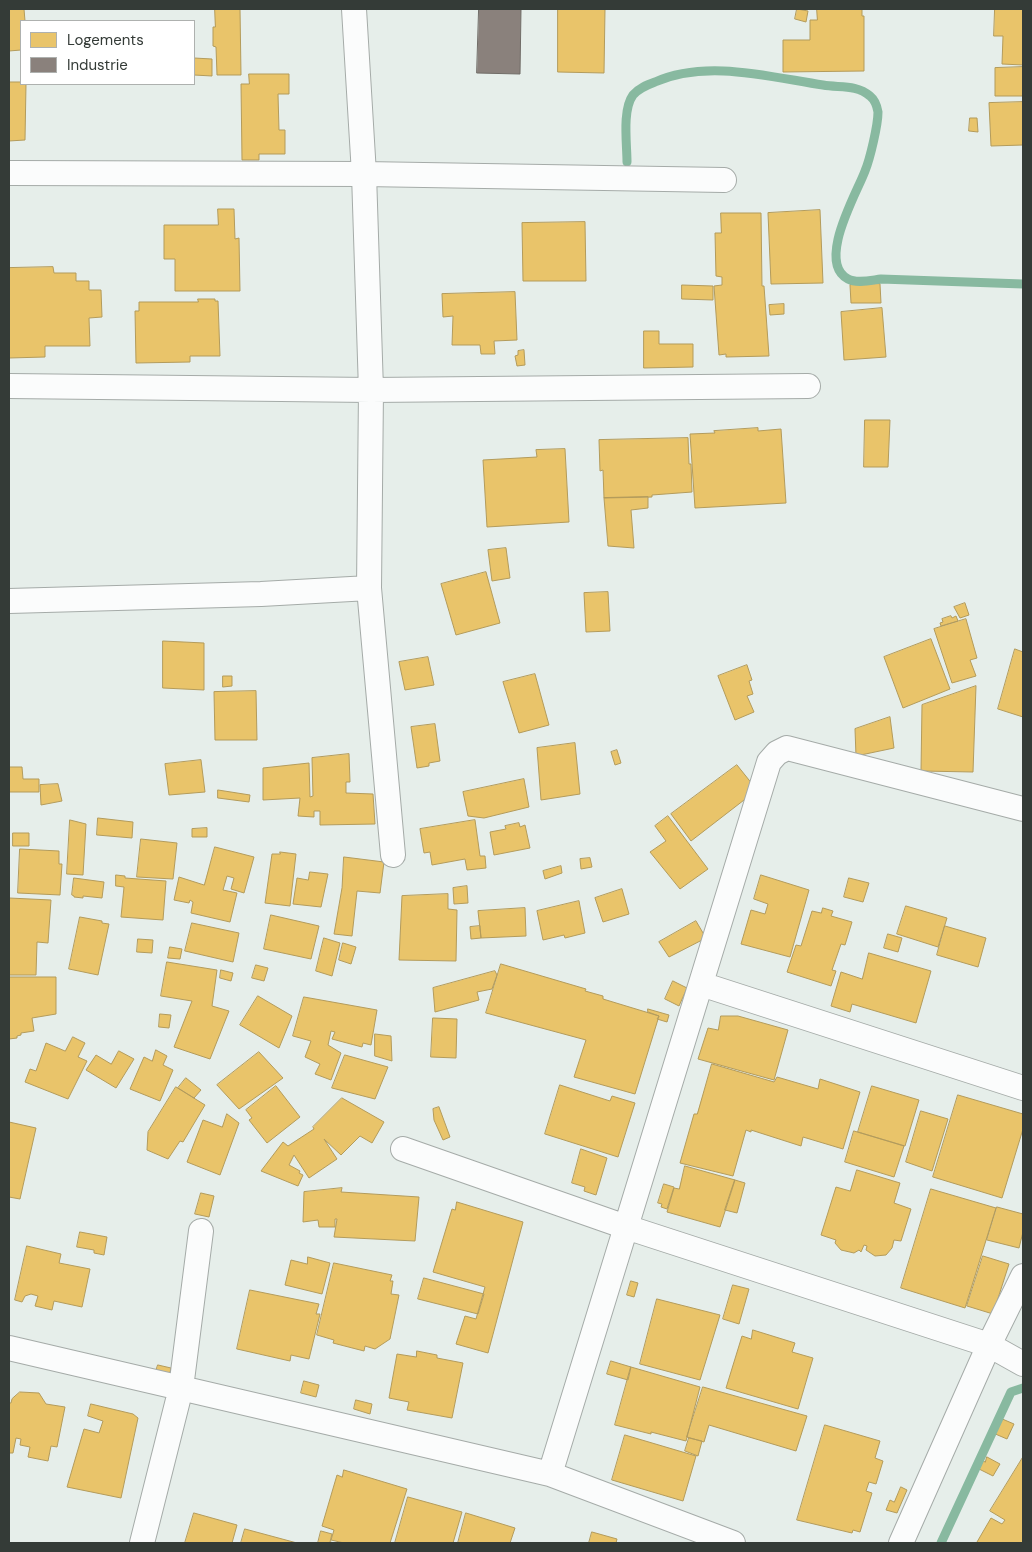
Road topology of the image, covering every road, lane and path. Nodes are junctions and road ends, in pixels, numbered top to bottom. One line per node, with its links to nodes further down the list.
1 (354, 9): 3 (street)
2 (9, 173): 3 (street)
3 (364, 174): 4 (street); 7 (street)
4 (724, 180)
5 (9, 386): 7 (street)
6 (808, 386): 7 (street)
7 (371, 390): 8 (street)
8 (369, 588): 9 (street); 11 (street)
9 (9, 601)
10 (1023, 809): 12 (street)
11 (393, 856)
12 (701, 984): 13 (street); 15 (street)
13 (1023, 1088)
14 (403, 1149): 15 (street)
15 (626, 1227): 18 (street); 22 (street)
16 (201, 1232): 21 (street)
17 (1023, 1276): 18 (street)
18 (990, 1345): 20 (street); 25 (street)
19 (9, 1348): 21 (street)
20 (1023, 1364)
21 (181, 1388): 22 (street); 23 (street)
22 (550, 1474): 24 (street)
23 (142, 1543)
24 (733, 1543)
25 (901, 1543)

